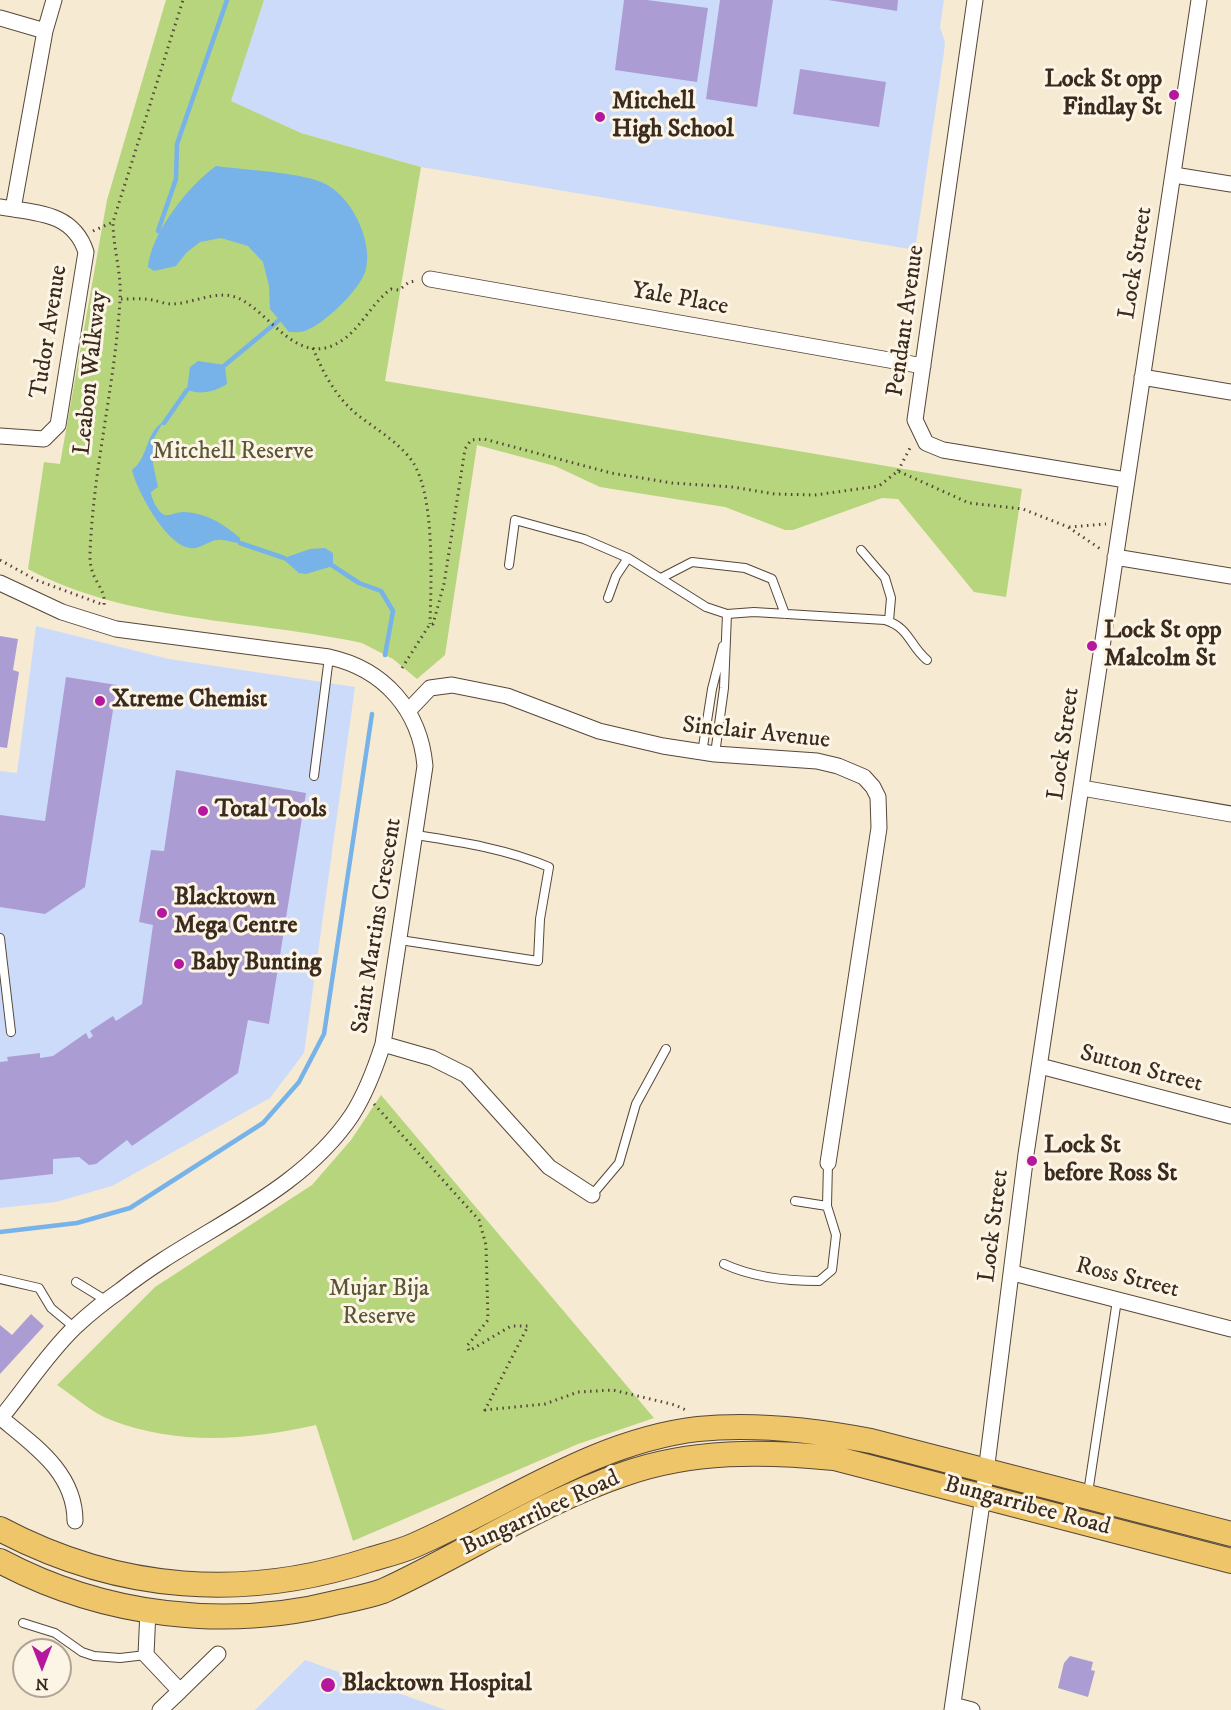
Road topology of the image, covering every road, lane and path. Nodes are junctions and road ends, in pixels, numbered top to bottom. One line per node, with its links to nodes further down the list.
1 (54, 0): 6 (street)
2 (183, 0): 10 (path, Leabon Walkway)
3 (975, 0): 16 (street, Pendant Avenue)
4 (1199, 0): 7 (street, Lock Street)
5 (0, 18): 6 (street)
6 (45, 31): 9 (street)
7 (1174, 175): 8 (street); 17 (street, Lock Street)
8 (1231, 184)
9 (6, 208): 11 (street, Tudor Avenue)
10 (113, 222): 11 (path); 14 (path, Leabon Walkway)
11 (81, 237): 20 (street, Tudor Avenue)
12 (430, 279): 16 (street, Yale Place)
13 (409, 282): 15 (path)
14 (121, 299): 15 (path); 28 (path, Leabon Walkway)
15 (313, 348): 37 (path)
16 (923, 366): 19 (street, Pendant Avenue)
17 (1142, 377): 18 (street); 22 (street, Lock Street)
18 (1231, 392)
19 (919, 431): 21 (path); 22 (street, Pendant Avenue)
20 (0, 436)
21 (898, 471): 24 (path); 37 (path)
22 (1126, 480): 26 (street, Lock Street)
23 (1106, 524): 24 (path)
24 (1068, 527): 26 (path)
25 (861, 550): 36 (lane)
26 (1109, 554): 30 (street); 45 (street, Lock Street)
27 (628, 558): 29 (lane); 31 (lane); 33 (lane)
28 (0, 560)
29 (509, 565)
30 (1231, 576)
31 (661, 578): 34 (lane); 35 (lane)
32 (0, 583): 39 (street, Saint Martins Crescent)
33 (608, 598)
34 (727, 614): 35 (lane); 38 (lane)
35 (785, 614): 36 (lane)
36 (889, 621): 40 (lane)
37 (430, 624): 41 (path)
38 (724, 644): 43 (lane); 43 (lane)
39 (328, 657): 42 (street, Saint Martins Crescent); 44 (lane)
40 (927, 660)
41 (402, 668)
42 (408, 710): 43 (street, Sinclair Avenue); 47 (street, Saint Martins Crescent)
43 (708, 753): 56 (street, Sinclair Avenue)
44 (314, 776)
45 (1082, 788): 46 (street); 53 (street, Lock Street)
46 (1231, 814)
47 (416, 835): 49 (street, Saint Martins Crescent); 49 (lane)
48 (0, 938): 50 (lane)
49 (400, 940): 51 (street, Saint Martins Crescent)
50 (11, 1032)
51 (383, 1044): 54 (street, Saint Martins Crescent); 57 (street)
52 (666, 1049): 57 (lane)
53 (1040, 1066): 55 (street, Sutton Street); 61 (street, Lock Street)
54 (364, 1095): 65 (street, Saint Martins Crescent); 68 (path)
55 (1231, 1116)
56 (828, 1163): 59 (lane)
57 (592, 1195)
58 (795, 1202): 59 (lane)
59 (827, 1206): 60 (lane)
60 (724, 1264)
61 (1012, 1273): 64 (street, Ross Street); 70 (street, Lock Street)
62 (0, 1279): 66 (lane)
63 (76, 1282): 65 (lane)
64 (1118, 1299): 67 (street, Ross Street); 72 (lane)
65 (107, 1301): 66 (street, Saint Martins Crescent)
66 (75, 1328): 69 (street, Saint Martins Crescent)
67 (1231, 1329)
68 (692, 1413)
69 (1, 1419): 73 (street)
70 (986, 1471): 71 (street, Lock Street); 72 (main road, Bungarribee Road); 74 (main road, Bungarribee Road)
71 (983, 1496): 77 (main road, Bungarribee Road); 78 (main road, Bungarribee Road); 83 (street, Lock Street)
72 (1088, 1497): 75 (main road, Bungarribee Road)
73 (75, 1521)
74 (0, 1529)
75 (1231, 1534)
76 (0, 1561): 78 (main road, Bungarribee Road)
77 (1231, 1561)
78 (148, 1610): 81 (street)
79 (23, 1623): 81 (lane)
80 (218, 1654): 82 (street)
81 (146, 1655): 82 (street)
82 (180, 1691): 84 (street)
83 (952, 1707): 85 (street)
84 (159, 1710)
85 (972, 1710)

